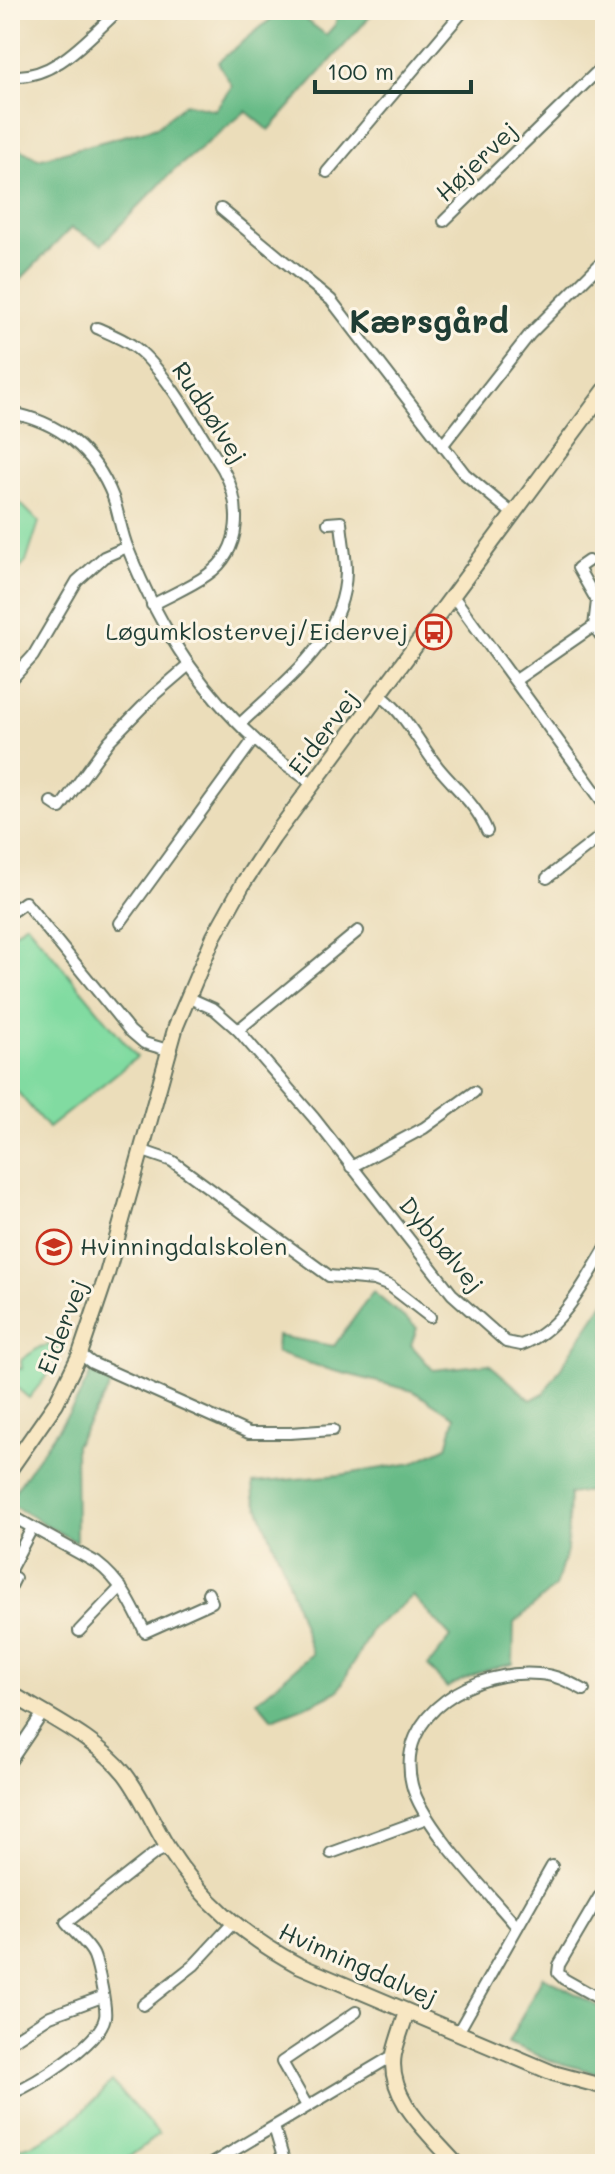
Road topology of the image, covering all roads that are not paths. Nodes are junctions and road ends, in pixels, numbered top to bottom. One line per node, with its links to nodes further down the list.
1 (119, 10): 4 (street)
2 (464, 10): 5 (street)
3 (605, 64): 7 (street, Højervej)
4 (10, 76)
5 (327, 172)
6 (221, 209): 12 (street)
7 (444, 221)
8 (605, 259): 12 (street)
9 (97, 328): 18 (street, Rudbølvej)
10 (605, 390): 13 (street, Eidervej)
11 (10, 413): 15 (street)
12 (442, 446): 13 (street)
13 (513, 514): 17 (street, Eidervej)
14 (328, 523): 25 (street)
15 (127, 547): 18 (street); 23 (street)
16 (588, 561): 19 (street)
17 (453, 596): 22 (street); 24 (street, Eidervej)
18 (152, 605): 21 (street)
19 (594, 626): 20 (street); 22 (street)
20 (605, 642)
21 (189, 665): 25 (street); 28 (street)
22 (516, 680): 29 (street)
23 (10, 681)
24 (380, 695): 27 (street, Eidervej); 30 (street, Eidervej)
25 (240, 724): 26 (street)
26 (254, 739): 27 (street); 34 (street)
27 (313, 785): 36 (street, Eidervej)
28 (51, 802)
29 (605, 805)
30 (487, 831)
31 (605, 833): 32 (street)
32 (547, 878)
33 (10, 913): 38 (street)
34 (120, 923)
35 (358, 931): 37 (street)
36 (187, 997): 37 (street, Dybbølvej); 38 (street, Eidervej)
37 (238, 1030): 41 (street, Dybbølvej)
38 (168, 1050): 40 (street, Eidervej)
39 (474, 1092): 41 (street)
40 (140, 1150): 43 (street); 44 (street, Eidervej)
41 (351, 1167): 42 (street, Dybbølvej)
42 (605, 1249)
43 (430, 1317)
44 (80, 1354): 45 (street); 46 (street, Eidervej)
45 (333, 1430)
46 (10, 1469)
47 (10, 1515): 48 (street)
48 (32, 1528): 49 (street); 50 (street)
49 (10, 1573): 51 (street)
50 (121, 1587): 52 (street); 53 (street)
51 (10, 1588)
52 (208, 1593)
53 (79, 1631)
54 (584, 1690): 58 (street)
55 (10, 1693): 56 (street, Hvinningdalvej)
56 (43, 1713): 57 (street); 59 (street, Hvinningdalvej)
57 (10, 1762)
58 (427, 1818): 60 (street); 64 (street)
59 (168, 1847): 63 (street, Hvinningdalvej); 65 (street)
60 (331, 1853)
61 (552, 1866): 64 (street)
62 (605, 1899): 66 (street)
63 (233, 1923): 67 (street); 69 (street, Hvinningdalvej)
64 (517, 1927): 70 (street)
65 (102, 1997): 71 (street); 74 (street)
66 (605, 2002)
67 (143, 2005)
68 (356, 2012): 75 (street)
69 (407, 2012): 70 (street, Hvinningdalvej); 72 (street)
70 (457, 2034): 73 (street, Hvinningdalvej)
71 (10, 2042)
72 (394, 2055): 75 (street); 79 (street)
73 (605, 2087)
74 (10, 2094)
75 (307, 2106): 76 (street)
76 (274, 2127): 77 (street); 78 (street)
77 (211, 2164)
78 (285, 2164)
79 (456, 2164)

